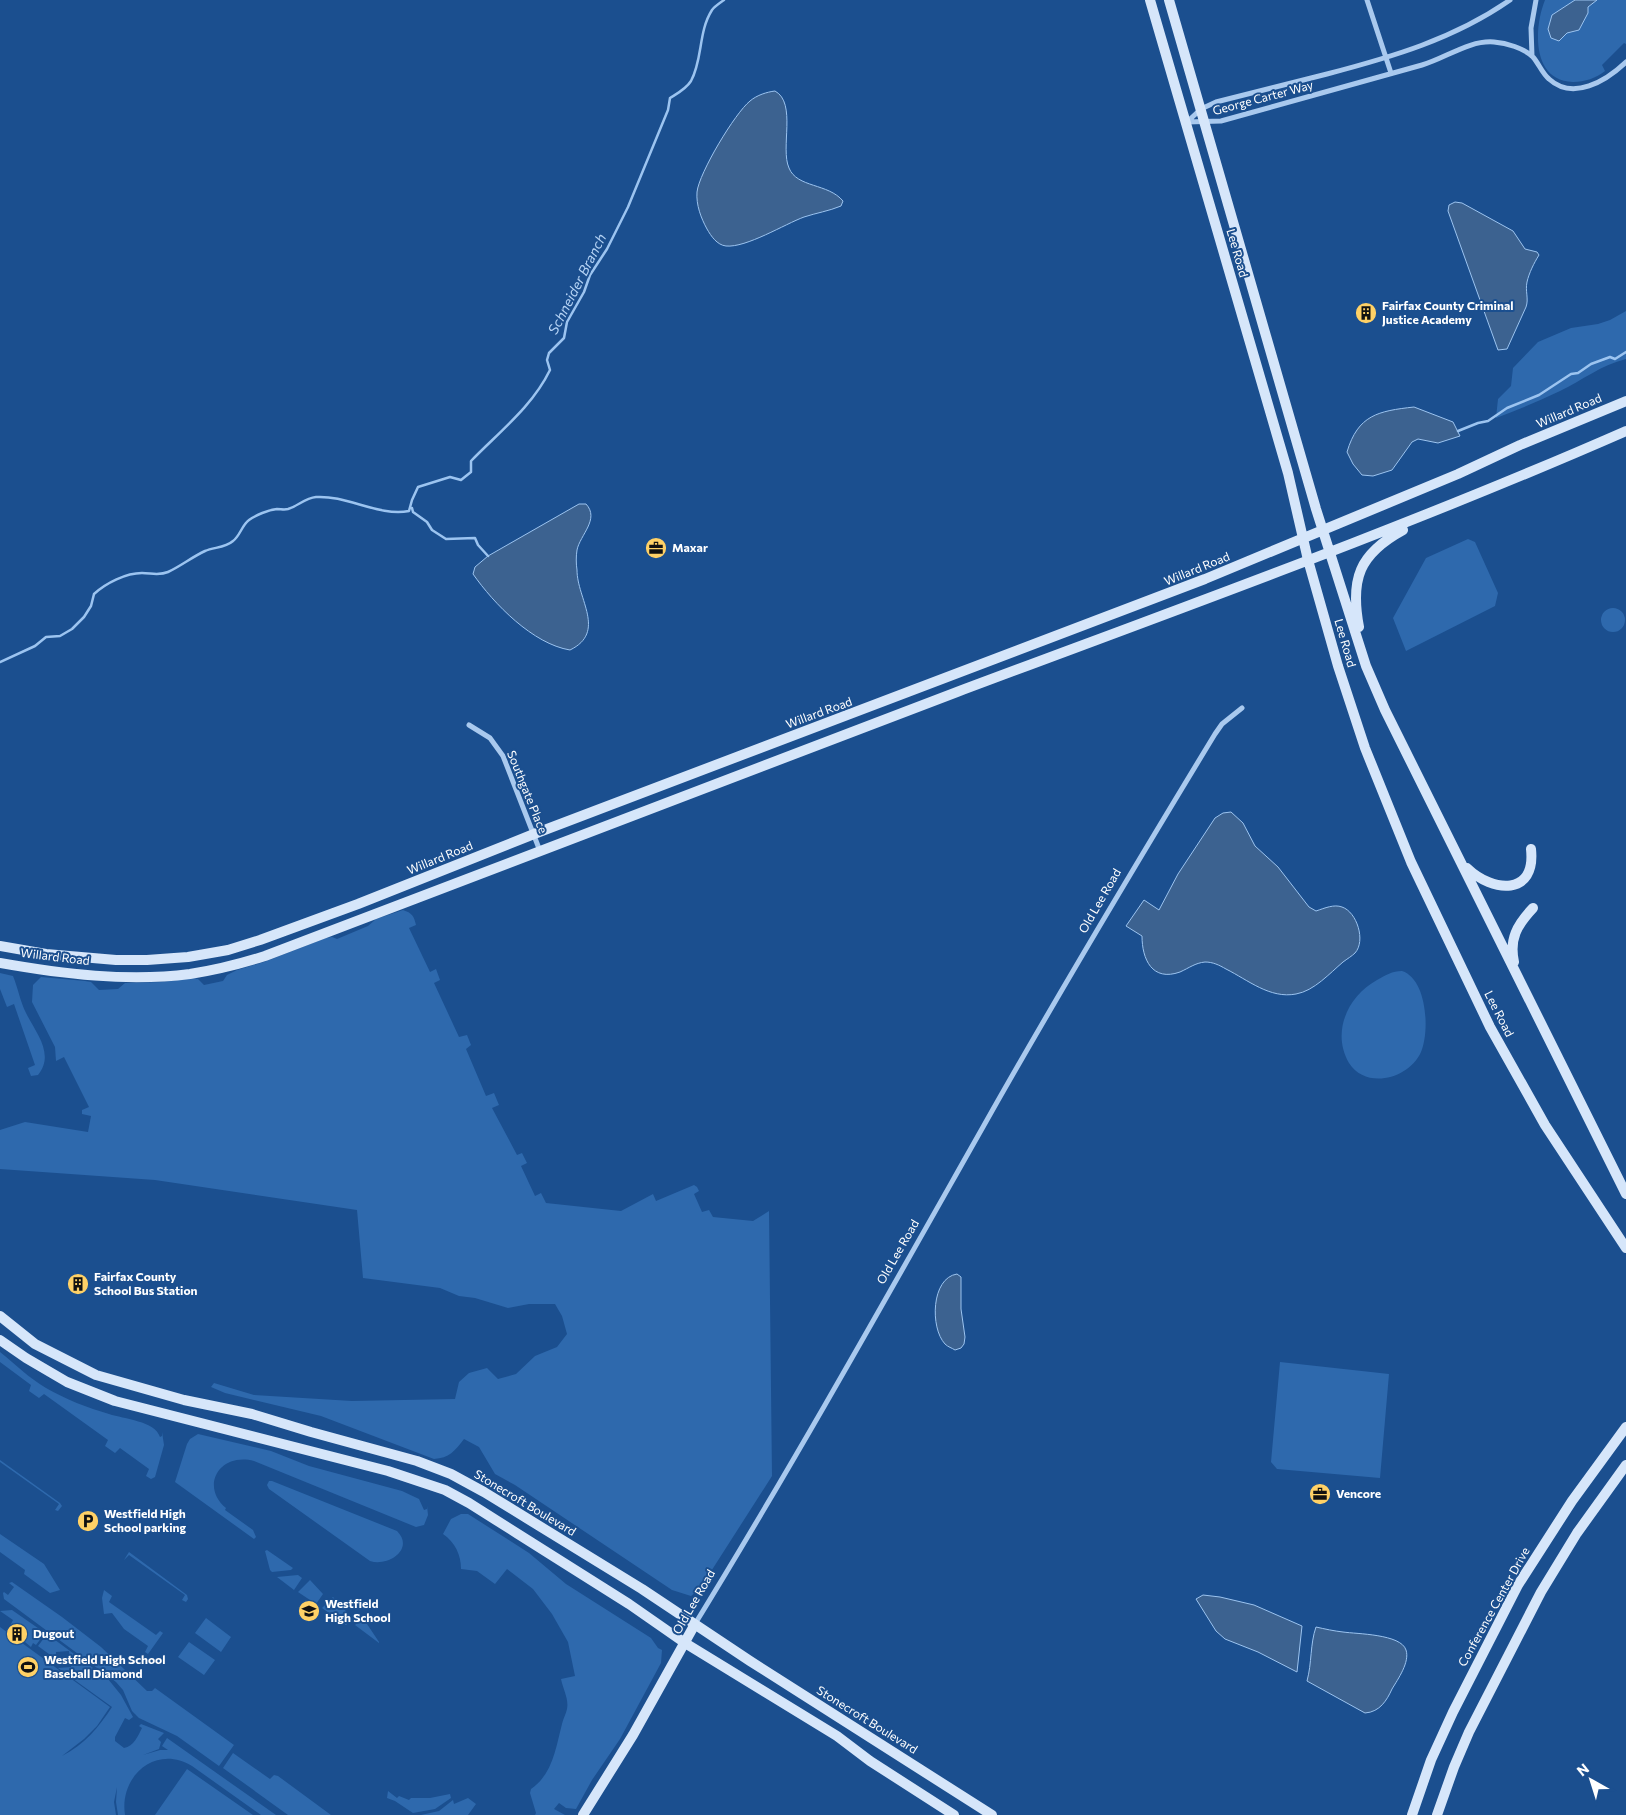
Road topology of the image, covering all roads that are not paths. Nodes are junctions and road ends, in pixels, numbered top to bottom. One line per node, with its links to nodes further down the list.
1 (1150, 0): 11 (main road, Lee Road)
2 (1169, 0): 10 (main road, Lee Road)
3 (1367, 0): 7 (street)
4 (1510, 0): 7 (street, George Carter Way)
5 (1536, 0): 6 (street)
6 (1532, 56): 8 (street, George Carter Way); 9 (street, George Carter Way)
7 (1386, 58): 9 (street); 10 (street, George Carter Way)
8 (1626, 62)
9 (1391, 73): 12 (street, George Carter Way)
10 (1201, 109): 11 (street, George Carter Way); 12 (main road, Lee Road)
11 (1187, 122): 12 (street, George Carter Way); 17 (main road, Lee Road)
12 (1205, 123): 16 (main road, Lee Road)
13 (1626, 401): 16 (main road, Willard Road)
14 (1626, 431): 15 (main road, Willard Road)
15 (1444, 508): 18 (main road, Willard Road); 20 (main road)
16 (1323, 530): 17 (main road, Willard Road); 18 (main road, Lee Road)
17 (1303, 539): 19 (main road, Lee Road); 23 (main road, Willard Road)
18 (1331, 552): 19 (main road, Willard Road); 20 (main road, Lee Road)
19 (1308, 560): 25 (main road, Willard Road); 32 (main road, Lee Road)
20 (1372, 682): 26 (main road, Lee Road)
21 (1242, 708): 37 (street, Old Lee Road)
22 (469, 725): 23 (street, Southgate Place)
23 (534, 834): 25 (street, Southgate Place); 28 (main road, Willard Road)
24 (1531, 849): 26 (main road)
25 (540, 851): 29 (main road, Willard Road)
26 (1462, 864): 30 (main road, Lee Road)
27 (1533, 908): 30 (main road)
28 (0, 946)
29 (0, 962)
30 (1518, 975): 31 (main road, Lee Road)
31 (1626, 1194)
32 (1626, 1248)
33 (0, 1316): 37 (main road, Stonecroft Boulevard)
34 (0, 1340): 38 (main road)
35 (1626, 1427): 42 (main road, Conference Center Drive)
36 (1626, 1465): 43 (main road)
37 (695, 1624): 38 (main road, Old Lee Road); 41 (main road, Stonecroft Boulevard)
38 (685, 1643): 39 (main road, Old Lee Road); 40 (main road)
39 (583, 1815)
40 (954, 1815)
41 (990, 1815)
42 (1412, 1815)
43 (1437, 1815)

